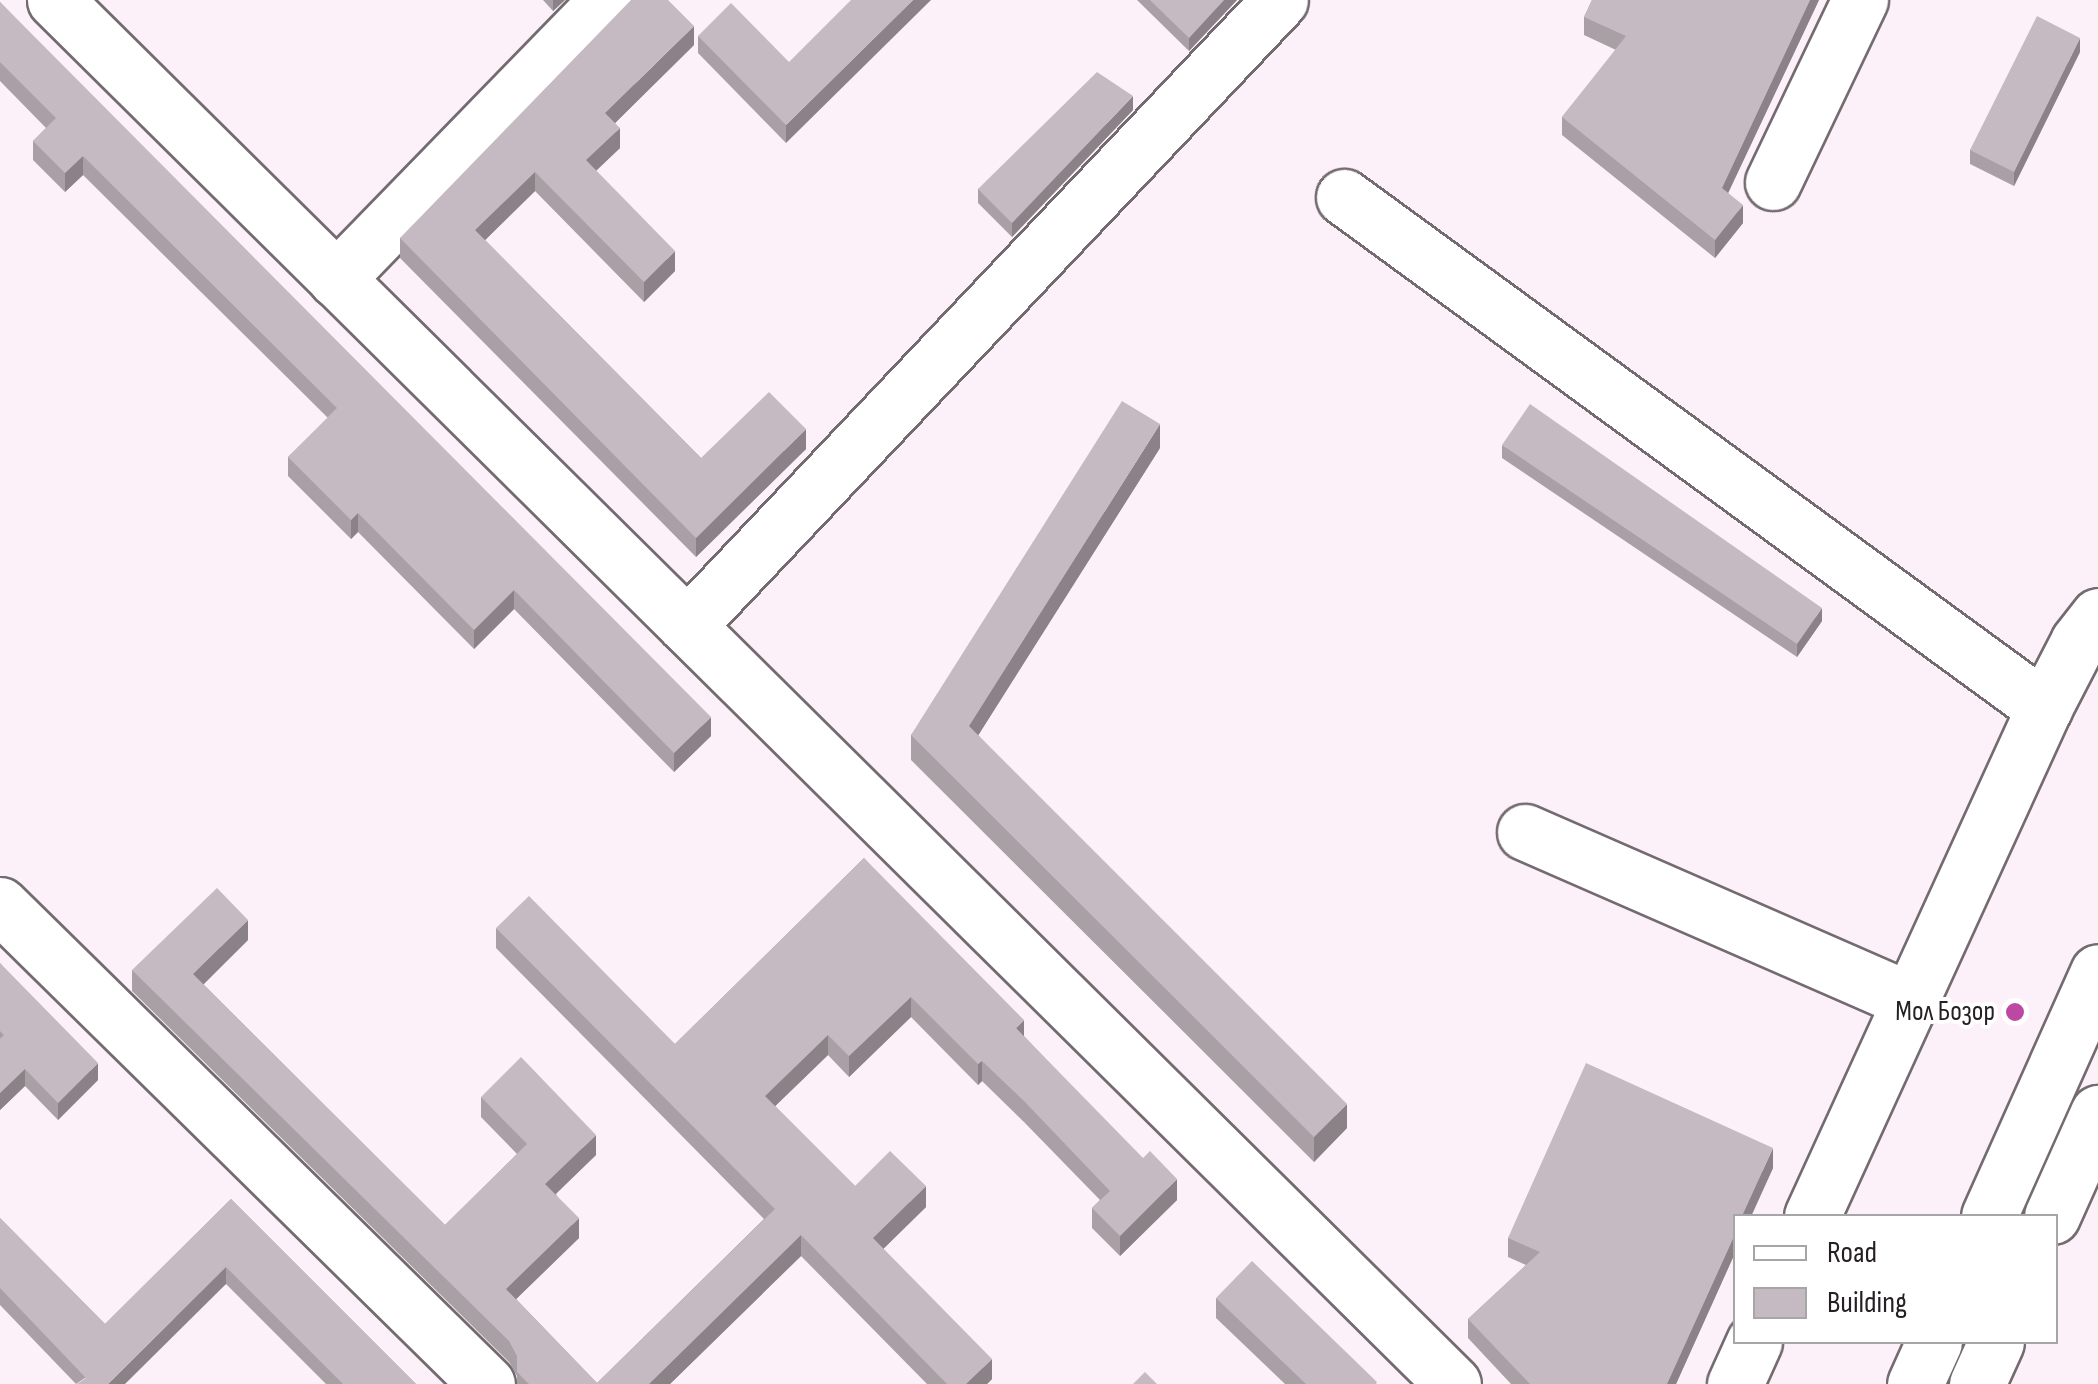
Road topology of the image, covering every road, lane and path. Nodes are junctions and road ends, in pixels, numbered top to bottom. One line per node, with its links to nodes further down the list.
1 (55, 0): 7 (street)
2 (608, 0): 7 (street)
3 (1280, 0): 9 (street)
4 (1860, 0): 5 (street)
5 (1773, 182)
6 (1344, 197): 10 (street)
7 (336, 279): 9 (street)
8 (2098, 616): 10 (street)
9 (687, 626): 23 (street)
10 (2044, 708): 14 (street)
11 (1525, 832): 14 (street)
12 (0, 906): 22 (street)
13 (2098, 972): 17 (street)
14 (1912, 1001): 16 (street)
15 (2098, 1113): 18 (street)
16 (1813, 1214)
17 (1990, 1214)
18 (2053, 1214)
19 (1753, 1344): 24 (street)
20 (1933, 1344): 25 (street)
21 (1995, 1344): 26 (street)
22 (487, 1384)
23 (1453, 1384)
24 (1734, 1384)
25 (1915, 1384)
26 (1977, 1384)

